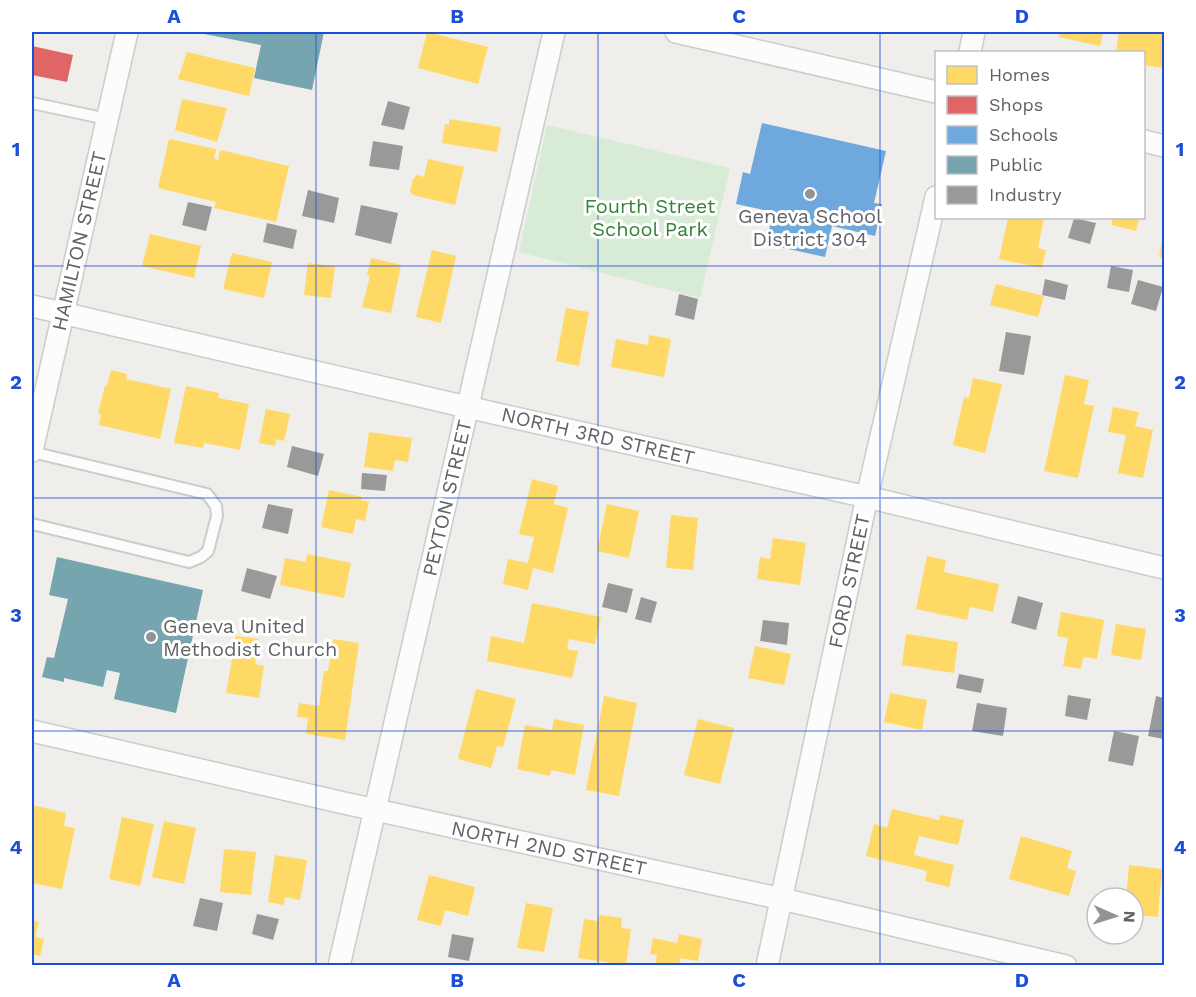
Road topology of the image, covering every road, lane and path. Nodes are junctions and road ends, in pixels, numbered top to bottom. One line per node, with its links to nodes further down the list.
1 (127, 32): 8 (street, HAMILTON STREET)
2 (554, 32): 14 (street, PEYTON STREET)
3 (676, 32): 6 (street)
4 (975, 32): 5 (street)
5 (970, 51)
6 (935, 92)
7 (32, 103): 8 (lane)
8 (107, 119): 13 (street, HAMILTON STREET)
9 (1145, 141): 10 (street)
10 (1164, 146)
11 (935, 201): 16 (street, FORD STREET)
12 (32, 306): 13 (street, NORTH 3RD STREET)
13 (63, 313): 14 (street, NORTH 3RD STREET); 15 (street, HAMILTON STREET)
14 (467, 407): 16 (street, NORTH 3RD STREET); 20 (street, PEYTON STREET)
15 (32, 452): 17 (lane)
16 (867, 497): 18 (street, NORTH 3RD STREET); 21 (street, FORD STREET)
17 (32, 524)
18 (1164, 568)
19 (32, 731): 20 (street, NORTH 2ND STREET)
20 (375, 810): 21 (street, NORTH 2ND STREET); 22 (street, PEYTON STREET)
21 (782, 899): 23 (street, FORD STREET); 24 (street, NORTH 2ND STREET)
22 (339, 966)
23 (767, 966)
24 (1066, 966)

